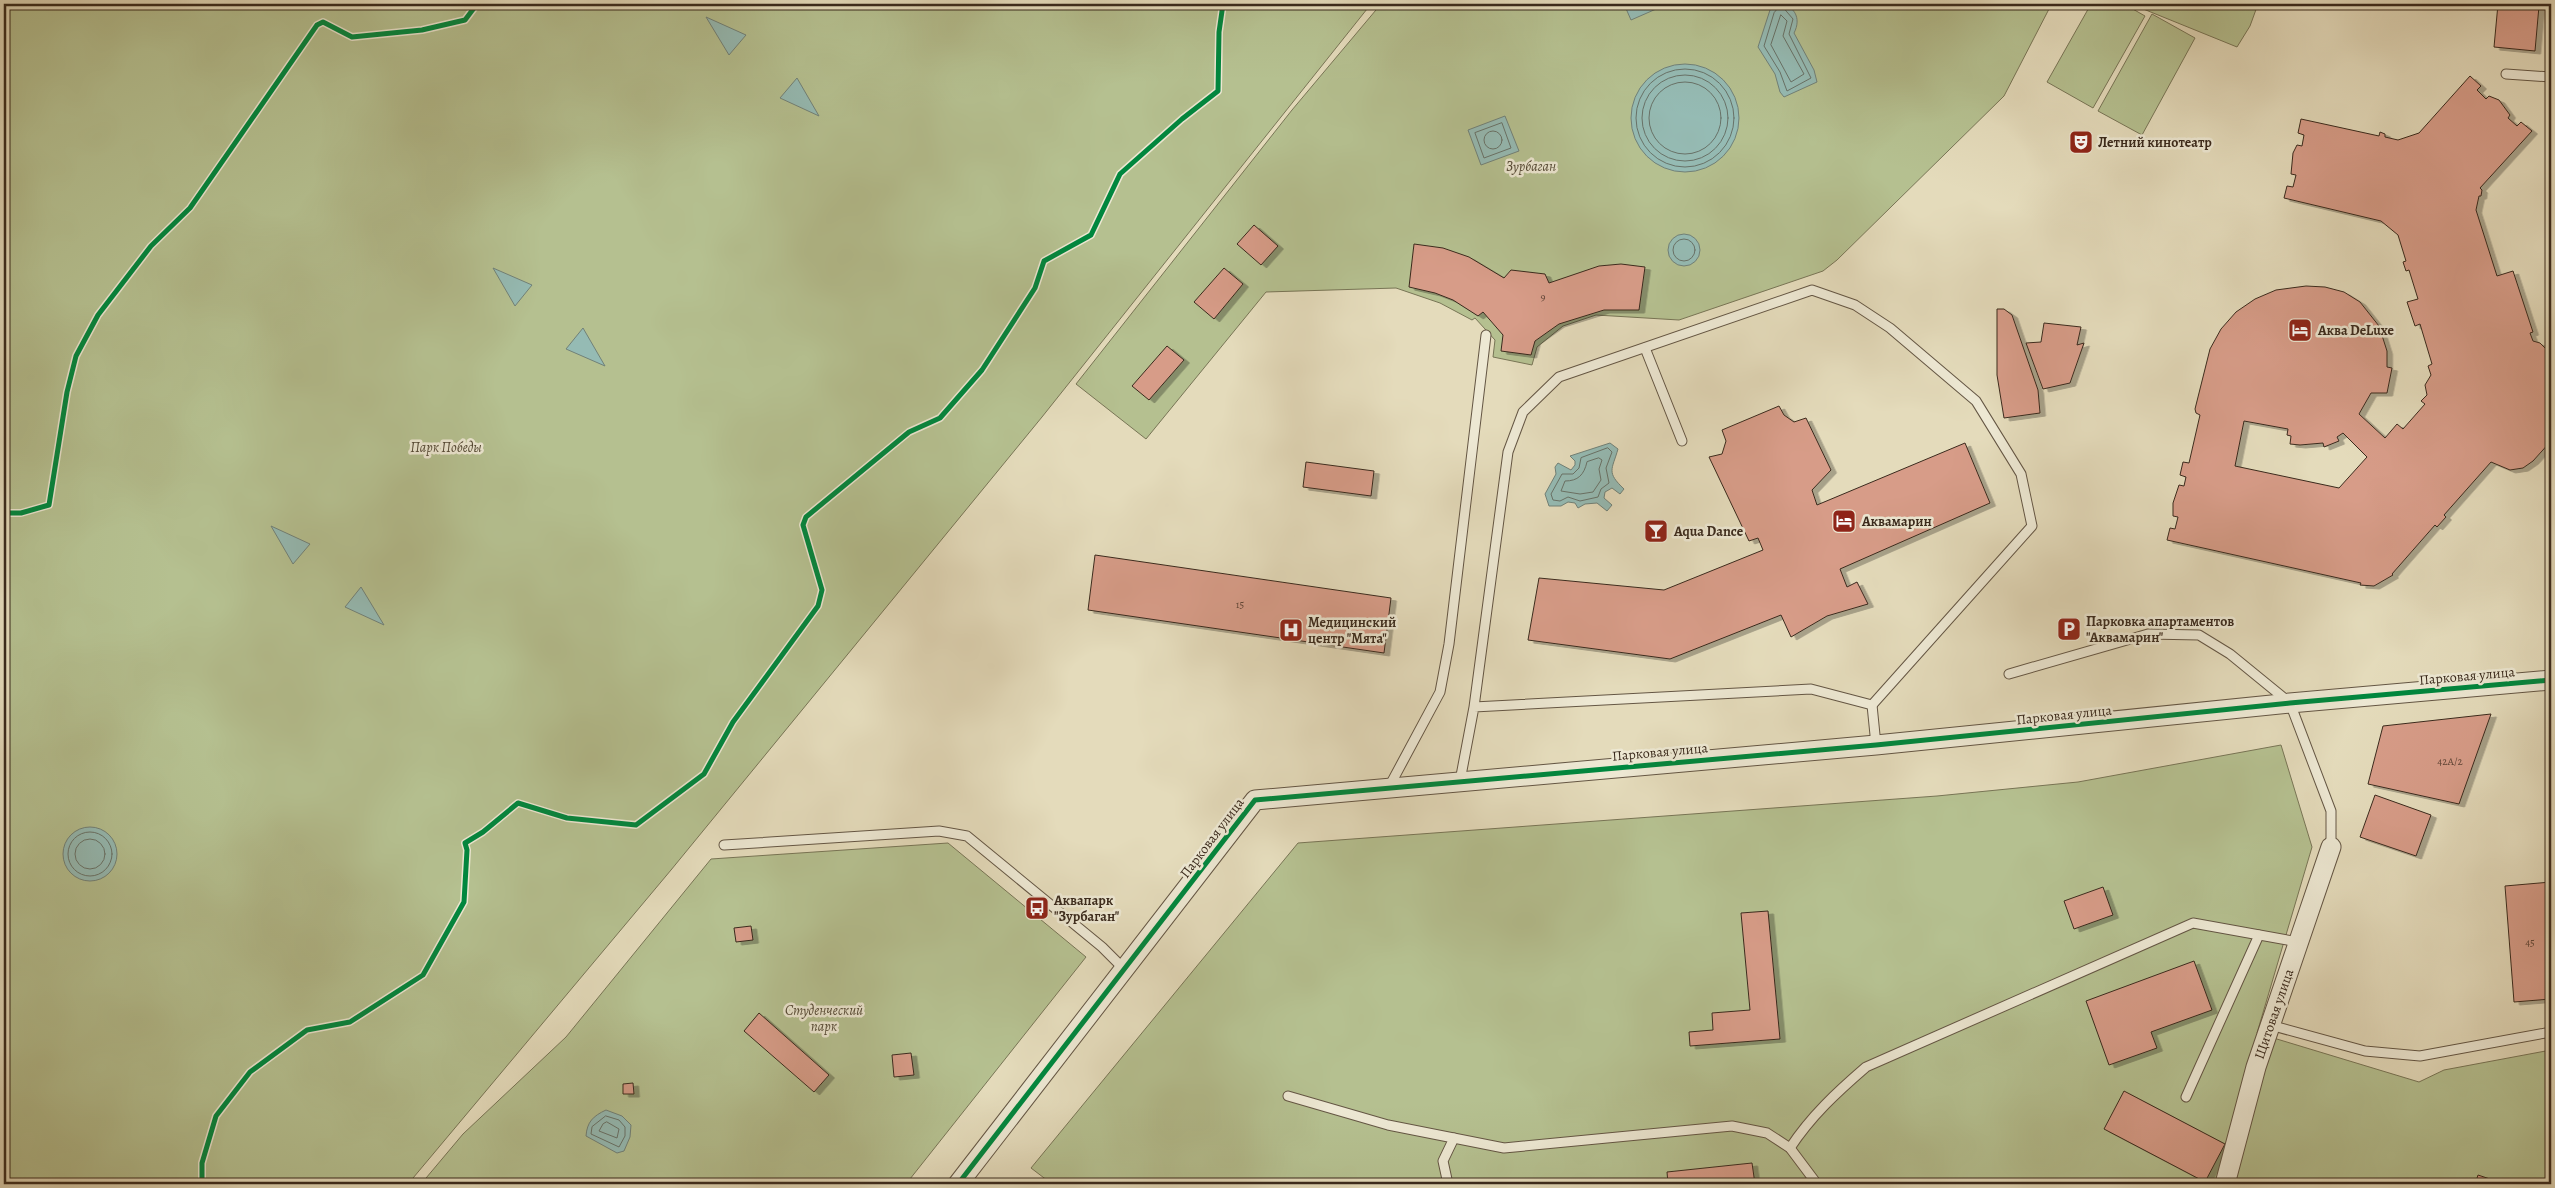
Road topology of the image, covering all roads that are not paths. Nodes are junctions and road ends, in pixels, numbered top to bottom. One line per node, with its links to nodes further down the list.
1 (2506, 74): 2 (lane)
2 (2551, 77)
3 (1486, 335): 13 (lane)
4 (1645, 348): 5 (lane); 9 (lane); 10 (lane)
5 (1682, 441)
6 (2009, 674): 8 (lane)
7 (2551, 680): 8 (street, Парковая улица)
8 (2290, 703): 11 (street, Парковая улица); 15 (lane)
9 (1872, 705): 10 (lane); 11 (lane)
10 (1474, 707): 12 (lane)
11 (1876, 745): 12 (street, Парковая улица)
12 (1460, 781): 13 (street, Парковая улица)
13 (1389, 787): 18 (street, Парковая улица)
14 (724, 845): 18 (lane)
15 (2331, 847): 17 (street, Щитовая улица)
16 (2259, 935): 17 (lane); 22 (lane); 24 (lane)
17 (2298, 942): 19 (street, Щитовая улица)
18 (1125, 970): 25 (street, Парковая улица)
19 (2270, 1025): 20 (lane); 28 (street, Щитовая улица)
20 (2551, 1032)
21 (1288, 1096): 23 (lane)
22 (2186, 1097)
23 (1454, 1138): 24 (lane); 26 (lane)
24 (1790, 1148): 27 (lane)
25 (958, 1184)
26 (1448, 1184)
27 (1817, 1184)
28 (2225, 1184)

